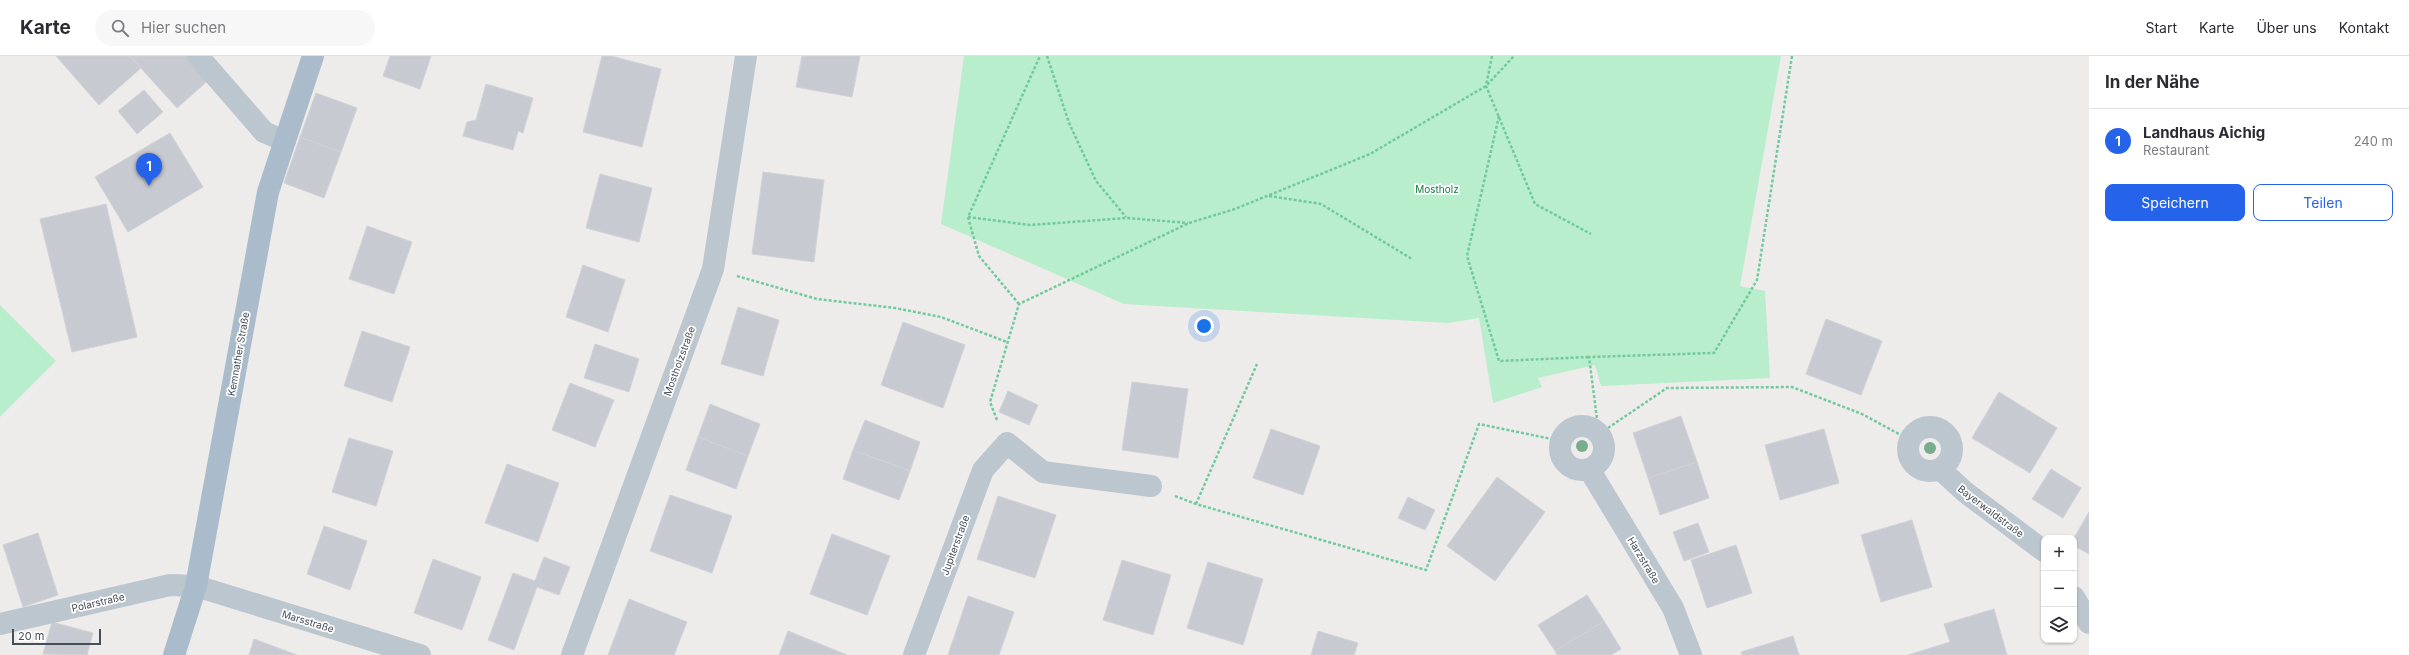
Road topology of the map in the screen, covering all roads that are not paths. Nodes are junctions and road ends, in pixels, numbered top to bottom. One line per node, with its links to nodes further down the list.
1 (198, 56): 4 (street)
2 (312, 56): 4 (main road, Kemnather Straße)
3 (746, 56): 15 (street, Mostholzstraße)
4 (284, 141): 9 (main road, Kemnather Straße)
5 (1589, 469): 5 (street); 17 (street, Harzstraße)
6 (1940, 469): 6 (street); 8 (street, Bayerwaldstraße)
7 (1150, 486): 16 (street, Jupiterstraße)
8 (2041, 549)
9 (196, 586): 12 (street, Polarstraße); 13 (main road, Kemnather Straße); 14 (street, Marsstraße)
10 (2077, 602): 11 (street)
11 (2089, 623)
12 (0, 624)
13 (174, 655)
14 (420, 655)
15 (572, 655)
16 (914, 655)
17 (1691, 655)

